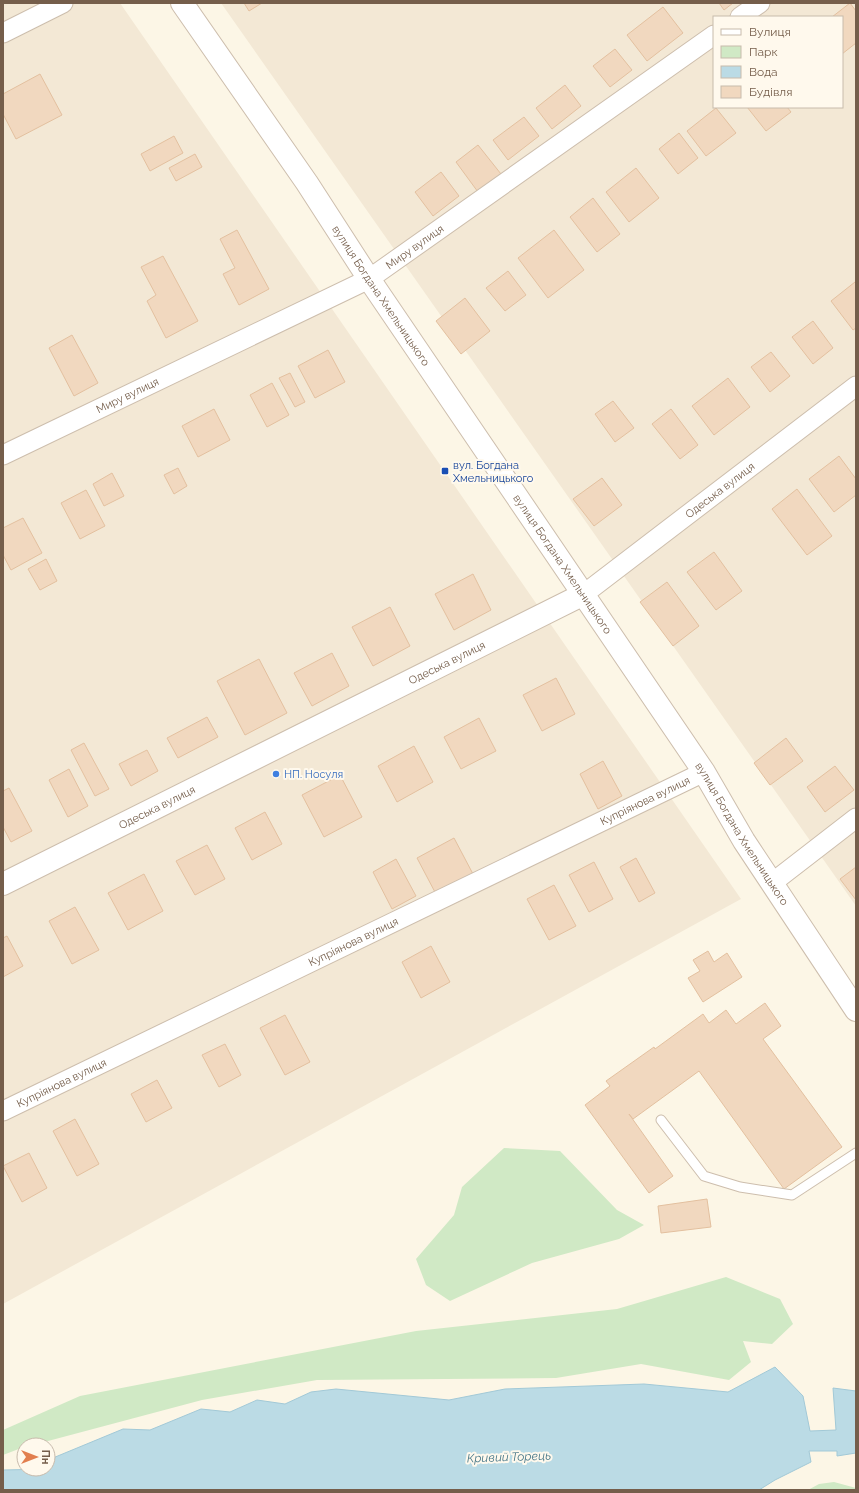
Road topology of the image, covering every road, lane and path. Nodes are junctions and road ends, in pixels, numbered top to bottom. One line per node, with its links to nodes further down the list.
1 (63, 3): 5 (street)
2 (182, 3): 7 (street, вулиця Богдана Хмельницького)
3 (760, 3): 4 (street)
4 (741, 16)
5 (3, 33)
6 (713, 36): 7 (street, Миру вулиця)
7 (369, 279): 9 (street, Миру вулиця); 10 (street, вулиця Богдана Хмельницького)
8 (856, 386): 10 (street, Одеська вулиця)
9 (3, 455)
10 (584, 594): 11 (street, вулиця Богдана Хмельницького); 14 (street, Одеська вулиця)
11 (704, 772): 13 (street, вулиця Богдана Хмельницького); 16 (street, Купріянова вулиця)
12 (856, 818): 13 (street)
13 (772, 882): 15 (street, вулиця Богдана Хмельницького)
14 (3, 884)
15 (856, 1010)
16 (3, 1111)
17 (661, 1120): 18 (lane)
18 (856, 1153)

